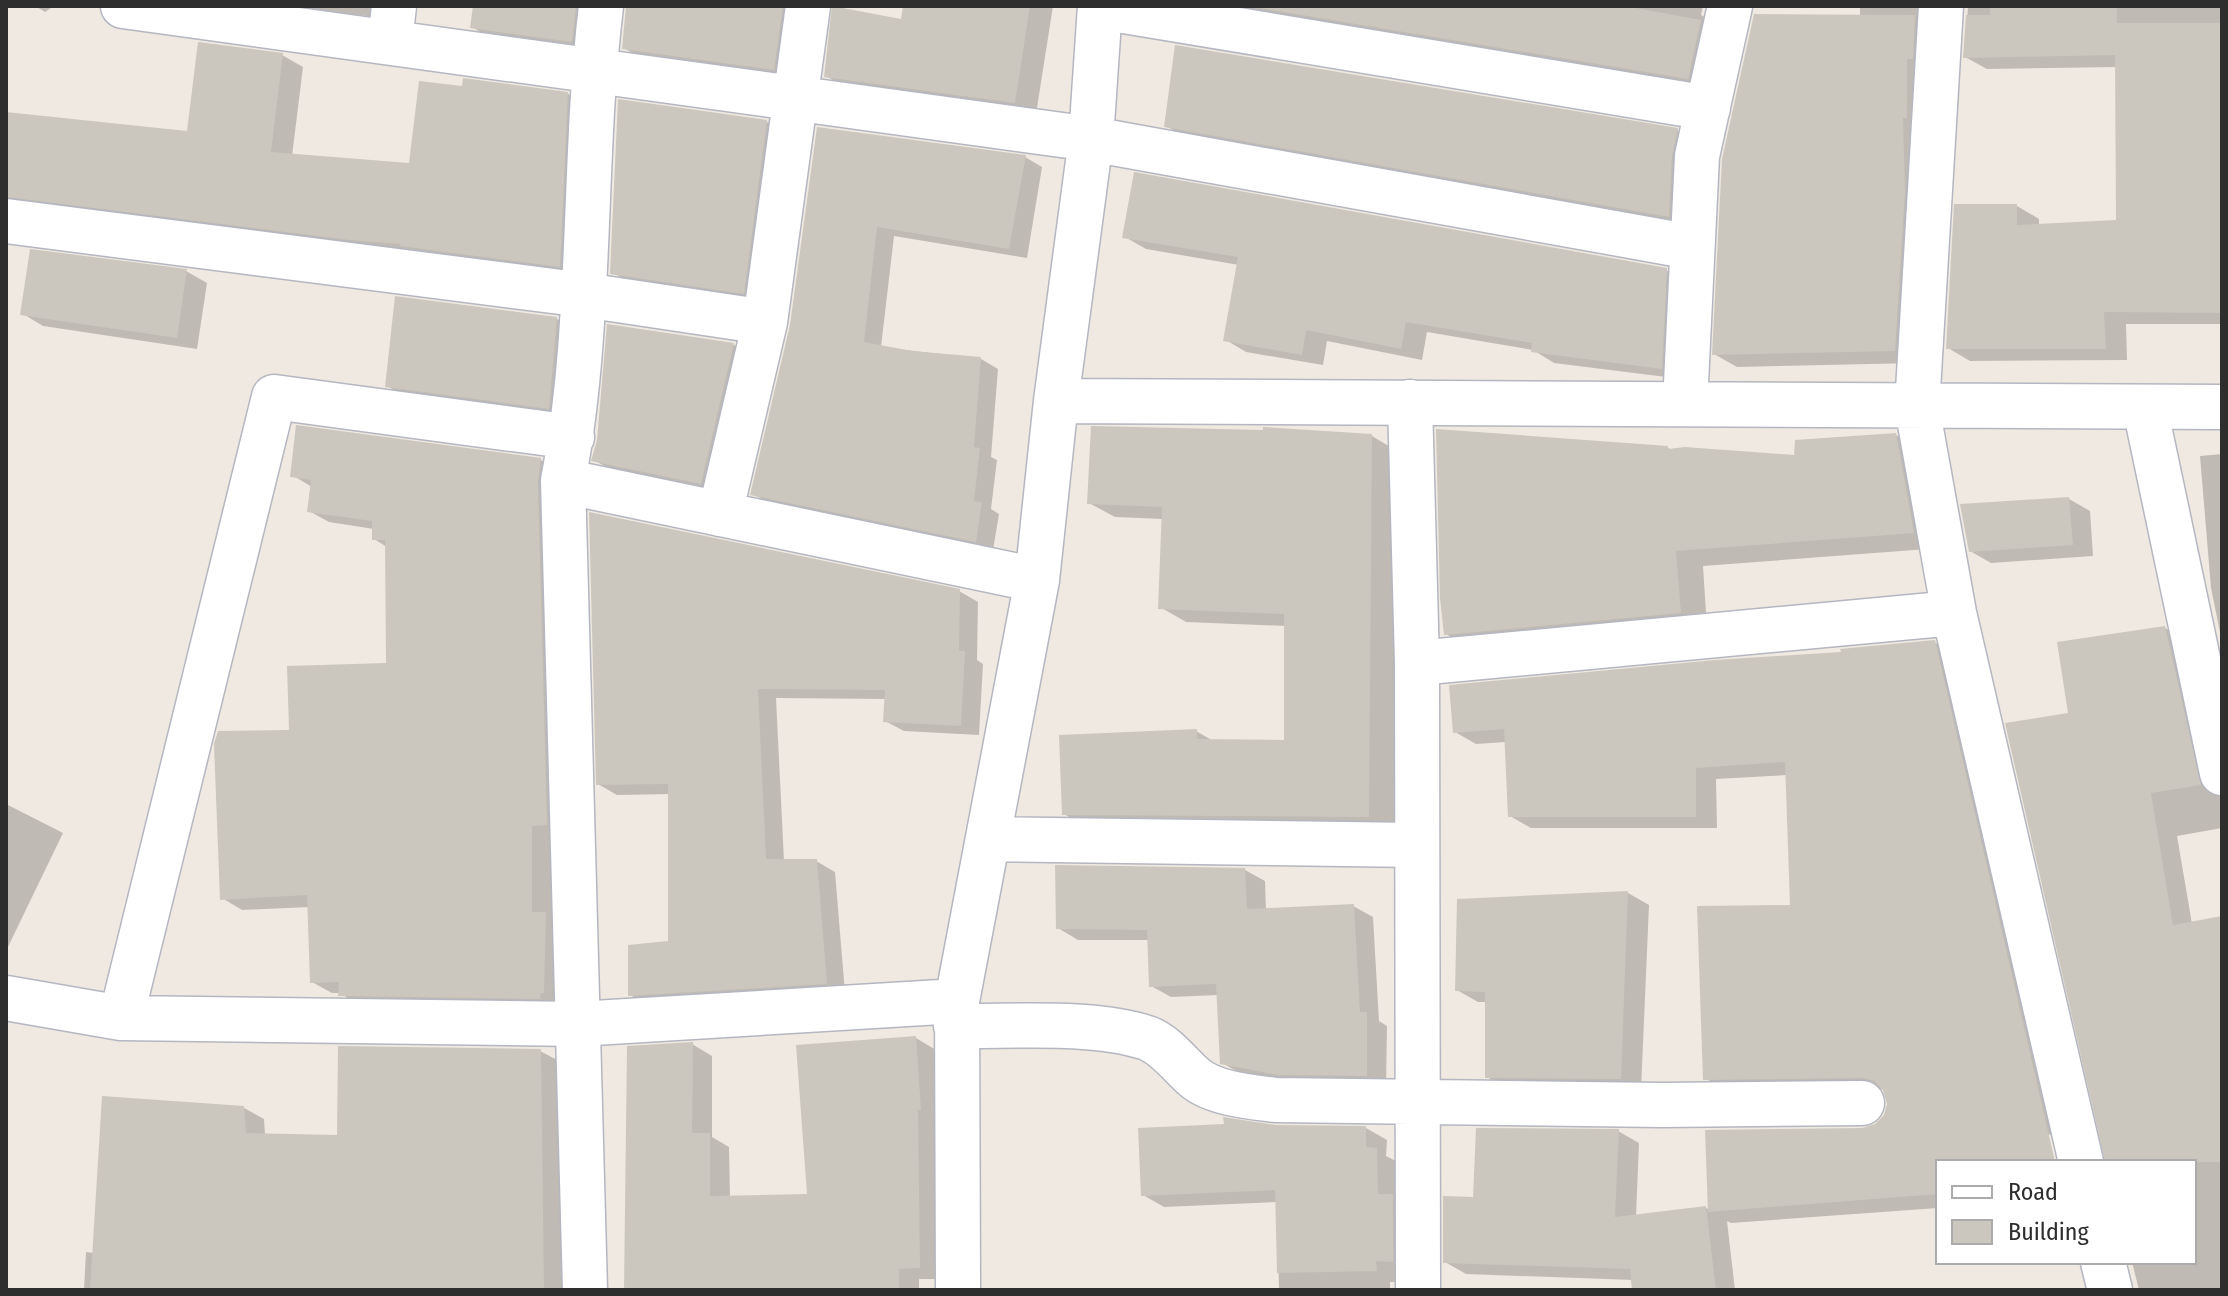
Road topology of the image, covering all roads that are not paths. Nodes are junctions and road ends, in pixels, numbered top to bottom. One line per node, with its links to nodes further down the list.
1 (123, 6): 7 (street)
2 (601, 6): 8 (street)
3 (808, 6): 9 (street)
4 (1100, 6): 10 (street); 11 (street)
5 (1730, 6): 10 (street)
6 (1941, 6): 19 (street)
7 (392, 24): 8 (street)
8 (593, 70): 9 (street); 14 (street)
9 (794, 98): 11 (street); 15 (street)
10 (1708, 108): 13 (street)
11 (1091, 139): 13 (street); 16 (street)
12 (6, 221): 14 (street)
13 (1692, 247): 18 (street)
14 (584, 295): 15 (street); 22 (street)
15 (765, 322): 24 (street)
16 (1056, 401): 17 (street); 25 (street)
17 (1410, 402): 18 (street); 27 (street)
18 (1685, 404): 19 (street)
19 (1917, 407): 21 (street); 26 (street)
20 (2222, 407): 21 (street)
21 (2145, 408): 28 (street)
22 (572, 437): 23 (street); 33 (street)
23 (563, 481): 24 (street); 34 (street)
24 (720, 514): 25 (street)
25 (1037, 580): 29 (street)
26 (1954, 613): 27 (street); 37 (street)
27 (1417, 663): 30 (street)
28 (2222, 773)
29 (988, 839): 30 (street); 32 (street)
30 (1417, 845): 35 (street)
31 (6, 998): 33 (street)
32 (956, 1014): 34 (street); 35 (street); 40 (street)
33 (121, 1018): 34 (street)
34 (577, 1024): 39 (street)
35 (1418, 1102): 36 (street); 41 (street)
36 (1862, 1103)
37 (2081, 1160)
38 (2104, 1264): 42 (street)
39 (585, 1290)
40 (958, 1290)
41 (1418, 1290)
42 (2110, 1290)

